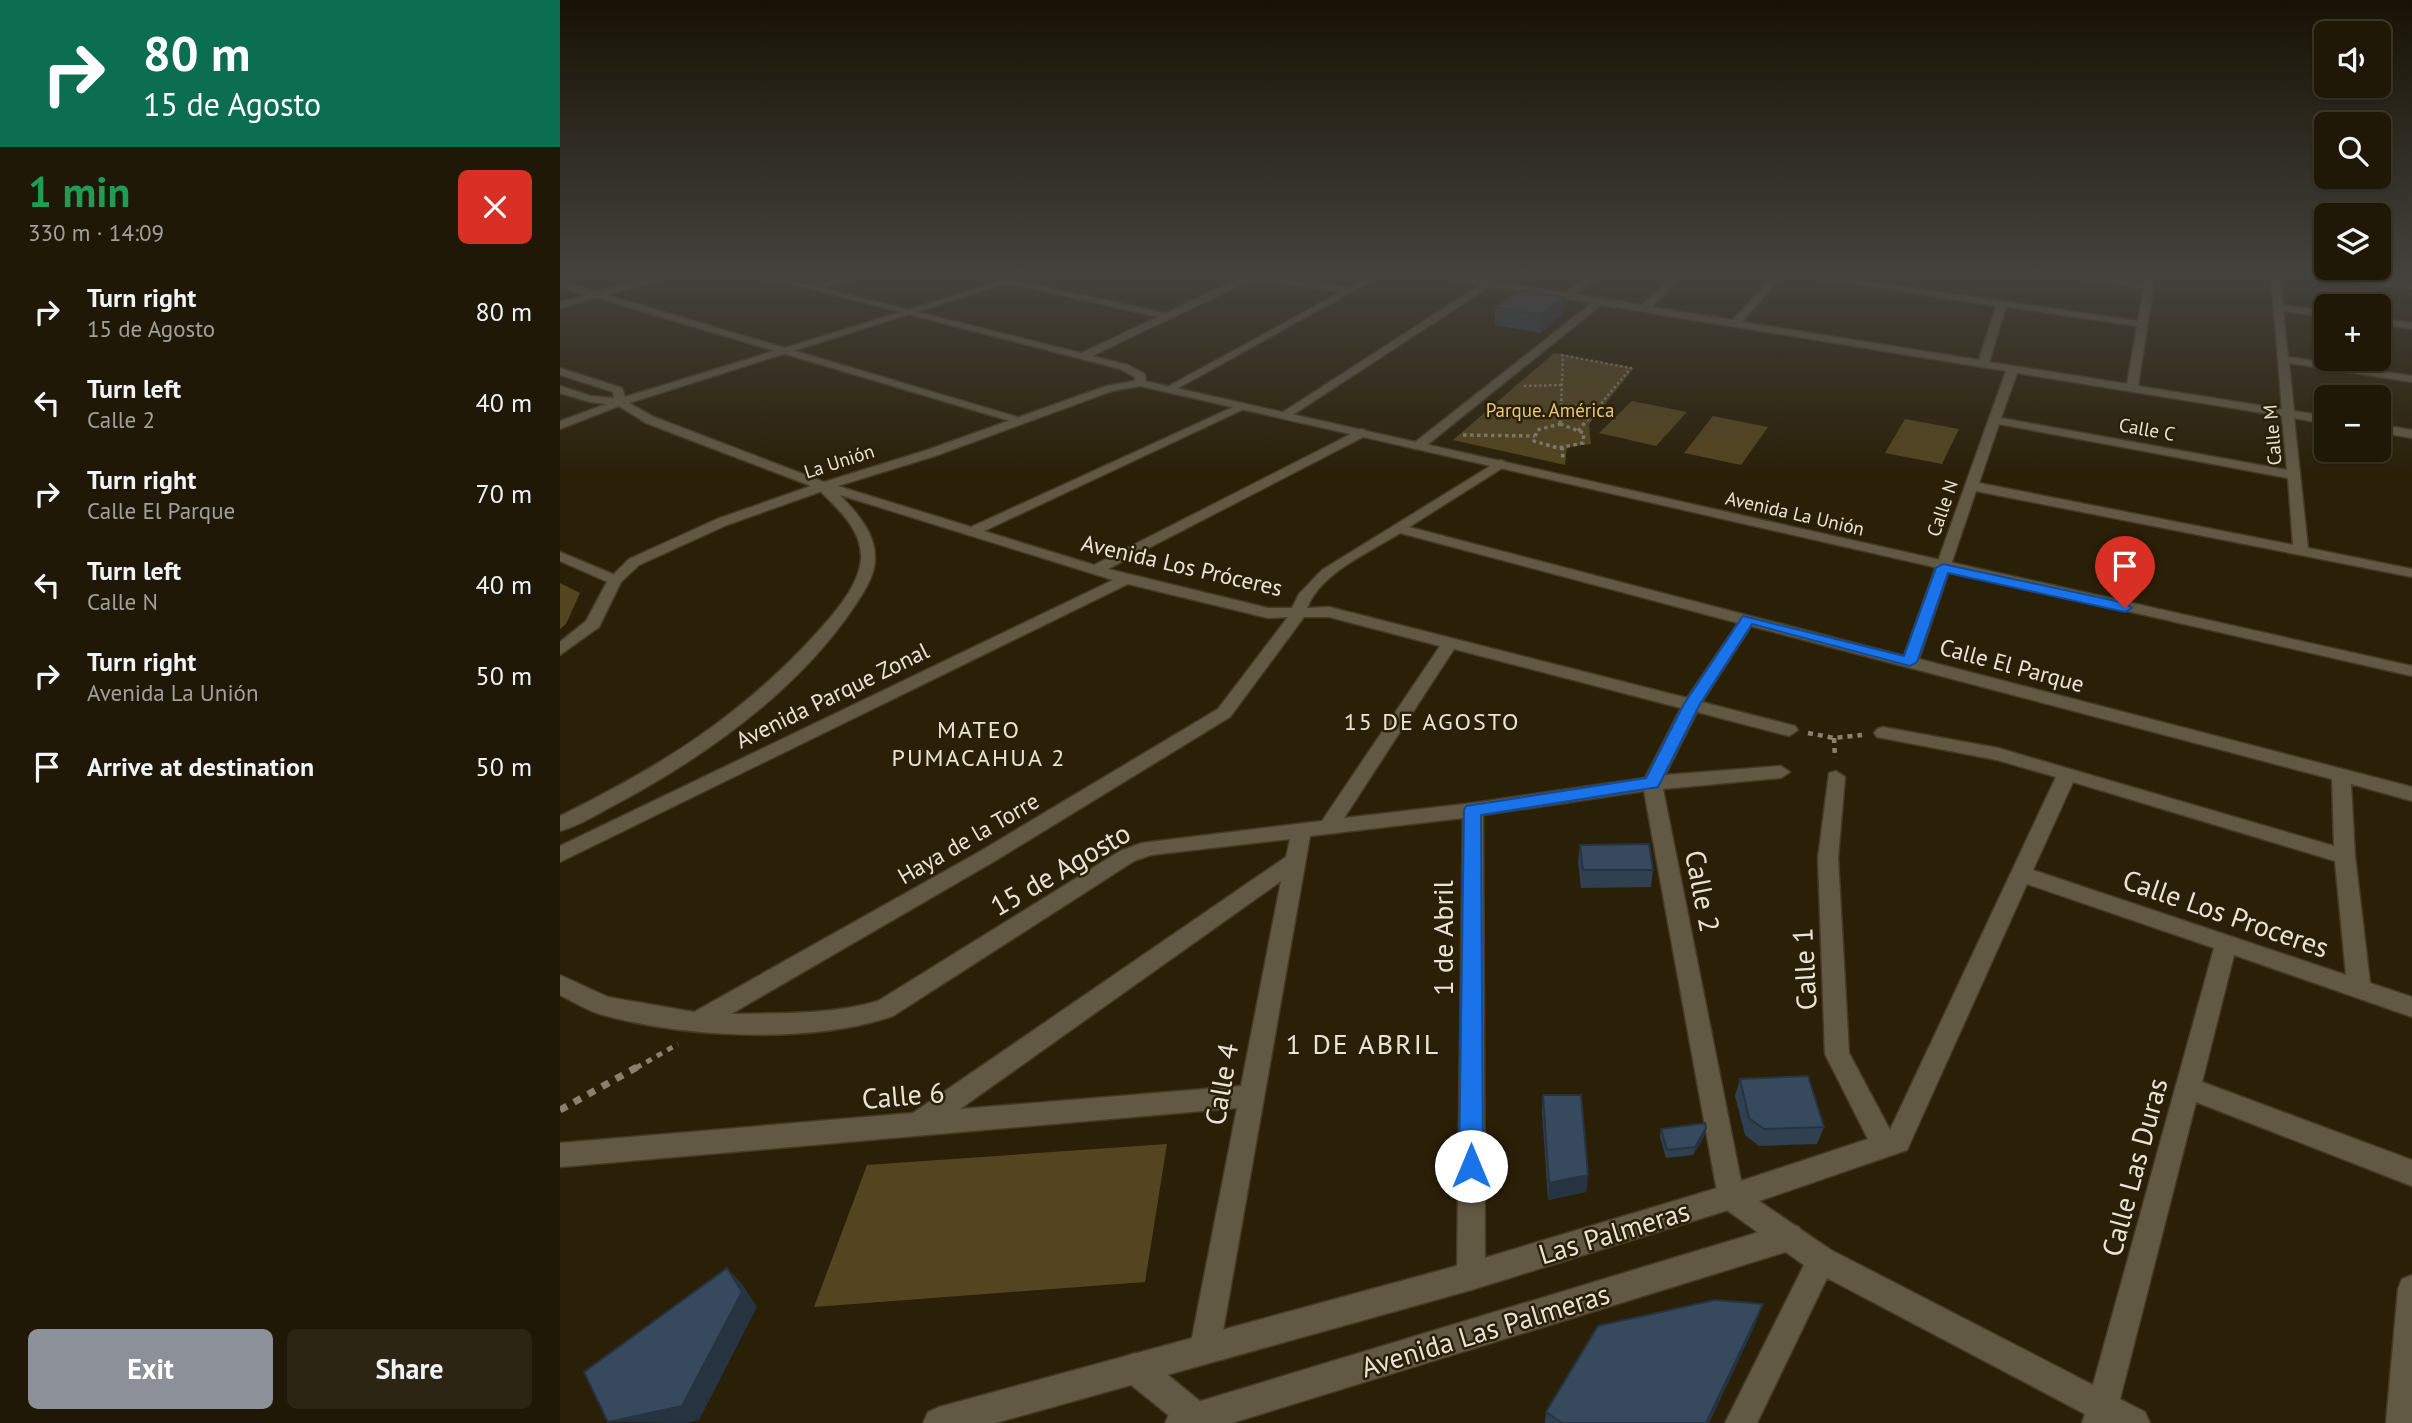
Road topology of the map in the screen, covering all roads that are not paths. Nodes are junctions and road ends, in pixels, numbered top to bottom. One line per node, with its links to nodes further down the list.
1 (749, 341): 13 (street)
2 (792, 341): 13 (street)
3 (818, 341): 14 (street)
4 (1020, 341): 15 (street)
5 (1114, 341): 15 (street)
6 (1256, 341): 24 (street)
7 (1392, 341): 28 (street)
8 (1549, 341): 36 (street)
9 (1850, 341): 17 (street)
10 (1990, 341): 17 (street)
11 (2140, 341): 22 (street)
12 (2281, 341): 16 (street, Calle M)
13 (771, 348): 14 (street); 25 (street)
14 (784, 352): 25 (street); 30 (street)
15 (1081, 357): 21 (street)
16 (2283, 359): 20 (street); 27 (street, Calle M)
17 (1983, 363): 18 (street)
18 (2013, 368): 22 (street); 31 (street, Calle N)
19 (560, 371): 25 (street, Avenida Los Próceres)
20 (2412, 379)
21 (1140, 383): 24 (street, La Unión); 30 (street, La Unión)
22 (2132, 388): 27 (street)
23 (560, 389): 25 (street, Avenida Los Próceres)
24 (1171, 389): 26 (street, Avenida La Unión)
25 (620, 402): 32 (street); 39 (street, Avenida Los Próceres)
26 (1242, 406): 28 (street, Avenida La Unión); 42 (street)
27 (2287, 413): 29 (street); 38 (street, Calle M)
28 (1284, 416): 34 (street, Avenida La Unión)
29 (2314, 417)
30 (1021, 420): 39 (street, La Unión)
31 (1995, 420): 38 (street, Calle C); 40 (street, Calle N)
32 (560, 425)
33 (2391, 430): 35 (street)
34 (1361, 433): 36 (street, Avenida La Unión); 46 (street)
35 (2412, 434)
36 (1418, 446): 37 (street, Avenida La Unión)
37 (1500, 464): 41 (street, Haya de la Torre); 45 (street, Avenida La Unión)
38 (2293, 475): 43 (street, Calle M)
39 (822, 486): 42 (street, Avenida Los Próceres); 49 (street, La Unión); 66 (street, Avenida Parque Zonal)
40 (1972, 486): 43 (street); 45 (street, Calle N)
41 (1396, 528): 50 (street, Haya de la Torre); 51 (street, Calle El Parque)
42 (970, 533): 46 (street, Avenida Los Próceres)
43 (2301, 551): 47 (street)
44 (560, 556): 49 (street)
45 (1943, 568): 54 (street, Calle N); 55 (street, Avenida La Unión)
46 (1094, 570): 48 (street, Avenida Los Próceres)
47 (2412, 573)
48 (1126, 579): 50 (street, Avenida Los Próceres); 69 (street, Avenida Parque Zonal)
49 (615, 580): 53 (street, La Unión)
50 (1297, 613): 52 (street, Avenida Los Próceres); 77 (street, Haya de la Torre)
51 (1748, 619): 54 (street, Calle El Parque); 56 (street)
52 (1450, 643): 56 (street, Avenida Los Próceres); 67 (street)
53 (560, 650)
54 (1910, 662): 61 (street, Calle El Parque)
55 (2412, 671)
56 (1692, 704): 57 (street, Avenida Los Próceres); 63 (street)
57 (1790, 730)
58 (1883, 733): 60 (street)
59 (1781, 772): 63 (street, 15 de Agosto)
60 (2067, 774): 70 (street); 72 (street, Las Palmeras)
61 (2341, 775): 64 (street, Calle El Parque); 70 (street)
62 (1836, 778): 81 (street, Calle 1)
63 (1652, 783): 65 (street, 15 de Agosto); 84 (street, Calle 2)
64 (2412, 794)
65 (1473, 810): 67 (street, 15 de Agosto); 87 (street, 1 de Abril)
66 (560, 824)
67 (1326, 828): 68 (street, 15 de Agosto)
68 (1301, 831): 71 (street, Calle 4); 77 (street, 15 de Agosto)
69 (560, 855)
70 (2345, 856): 75 (street)
71 (1294, 862): 79 (street, Calle 4); 80 (street)
72 (2021, 874): 73 (street, Calle Los Proceres); 81 (street, Las Palmeras)
73 (2226, 944): 75 (street, Calle Los Proceres); 78 (street, Calle Las Duras)
74 (560, 984): 77 (street, 15 de Agosto)
75 (2359, 989): 76 (street, Calle Los Proceres)
76 (2412, 1007)
77 (704, 1023)
78 (2188, 1087): 83 (street); 91 (street, Calle Las Duras)
79 (1251, 1096): 80 (street, Calle 6); 89 (street, Calle 4)
80 (917, 1125): 82 (street, Calle 6)
81 (1885, 1146): 84 (street, Las Palmeras)
82 (560, 1156)
83 (2412, 1173)
84 (1731, 1196): 85 (street); 87 (street, Las Palmeras)
85 (1789, 1237): 86 (street); 92 (street, Avenida Las Palmeras)
86 (1821, 1260): 91 (street); 94 (street)
87 (1471, 1276): 89 (street, Las Palmeras)
88 (2412, 1289): 96 (street)
89 (1205, 1348): 90 (street, Las Palmeras)
90 (1135, 1367): 92 (street); 93 (street, Las Palmeras)
91 (2100, 1415): 95 (street)
92 (1193, 1421)
93 (939, 1423)
94 (1741, 1423)
95 (2134, 1423)
96 (2402, 1423)

